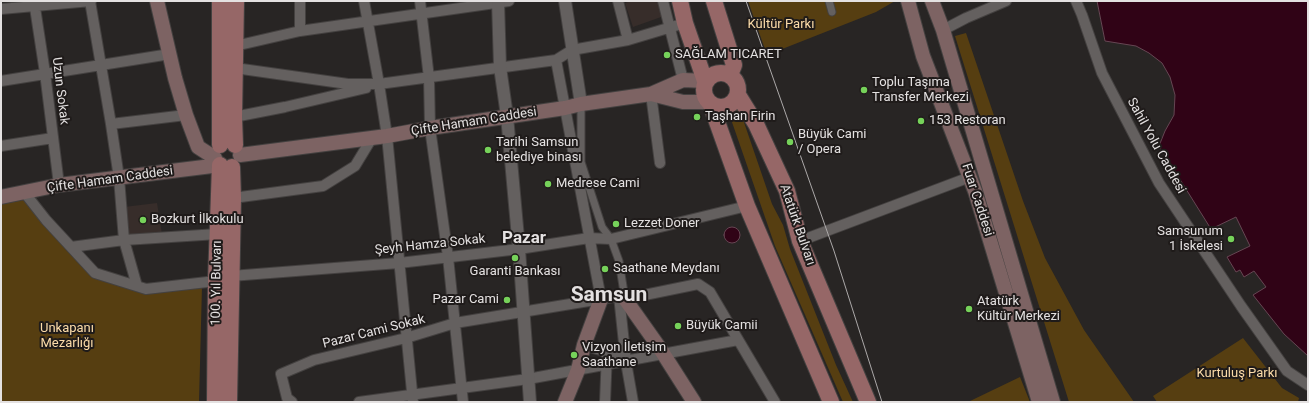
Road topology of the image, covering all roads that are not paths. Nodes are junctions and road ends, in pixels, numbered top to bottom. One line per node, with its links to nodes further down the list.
1 (91, 1): 18 (street); 35 (street)
2 (157, 1): 32 (main road)
3 (220, 1): 60 (main road, 100. Yıl Bulvarı)
4 (236, 1): 29 (main road, 100. Yıl Bulvarı)
5 (300, 1): 27 (street)
6 (364, 1): 24 (street)
7 (420, 1): 23 (street)
8 (565, 1): 31 (street)
9 (618, 1): 28 (street)
10 (663, 1): 25 (street)
11 (680, 1): 25 (main road)
12 (714, 1): 39 (main road)
13 (828, 1): 22 (street)
14 (933, 1): 20 (main road); 26 (main road, Fuar Caddesi)
15 (1006, 1): 26 (street)
16 (1076, 1): 93 (street, Sahil Yolu Caddesi)
17 (502, 2): 19 (street); 36 (street)
18 (35, 3): 21 (street); 38 (street, Uzun Sokak)
19 (466, 4): 23 (street)
20 (909, 6): 33 (main road, Fuar Caddesi)
21 (1, 9)
22 (832, 12)
23 (422, 14): 24 (street); 40 (street)
24 (367, 22): 27 (street); 44 (street)
25 (678, 25): 28 (street); 42 (main road); 43 (street)
26 (943, 30): 30 (main road, Fuar Caddesi)
27 (300, 31): 29 (street)
28 (628, 40): 31 (street)
29 (235, 46): 37 (main road, 100. Yıl Bulvarı)
30 (947, 47): 33 (main road); 110 (main road, Fuar Caddesi)
31 (572, 50): 34 (street); 49 (street)
32 (170, 54): 35 (street); 51 (main road)
33 (923, 56): 62 (main road, Fuar Caddesi)
34 (556, 60): 36 (street); 50 (street)
35 (101, 66): 38 (street); 54 (street)
36 (500, 67): 40 (street); 52 (street)
37 (236, 68): 44 (street); 53 (main road, 100. Yıl Bulvarı)
38 (45, 73): 41 (street); 57 (street, Uzun Sokak)
39 (730, 75): 42 (main road); 46 (main road)
40 (429, 78): 44 (street); 55 (street)
41 (1, 81)
42 (706, 81): 43 (main road, Çifte Hamam Caddesi); 48 (main road)
43 (680, 82): 45 (main road, Çifte Hamam Caddesi); 47 (main road)
44 (379, 84): 53 (street); 56 (street)
45 (651, 94): 47 (main road); 49 (main road, Çifte Hamam Caddesi); 61 (street)
46 (738, 95): 48 (main road); 73 (main road, Atatürk Bulvarı)
47 (683, 102): 48 (main road)
48 (709, 103): 68 (main road)
49 (581, 104): 50 (main road, Çifte Hamam Caddesi); 71 (street)
50 (565, 108): 52 (main road, Çifte Hamam Caddesi); 70 (street)
51 (186, 115): 54 (street); 60 (main road)
52 (507, 116): 55 (main road, Çifte Hamam Caddesi); 75 (street)
53 (234, 117): 60 (main road, 100. Yıl Bulvarı)
54 (110, 124): 63 (street)
55 (430, 128): 56 (main road, Çifte Hamam Caddesi); 76 (street)
56 (387, 136): 58 (main road, Çifte Hamam Caddesi); 77 (street)
57 (53, 138): 59 (street); 64 (street, Uzun Sokak)
58 (372, 138): 60 (main road, Çifte Hamam Caddesi); 67 (street)
59 (1, 146)
60 (227, 156): 63 (main road, Çifte Hamam Caddesi); 67 (main road, 100. Yıl Bulvarı); 69 (main road, 100. Yıl Bulvarı)
61 (660, 163)
62 (970, 177): 73 (street); 109 (main road, Fuar Caddesi)
63 (119, 178): 64 (main road, Çifte Hamam Caddesi); 72 (street)
64 (58, 185): 65 (main road, Çifte Hamam Caddesi)
65 (24, 192): 66 (main road, Çifte Hamam Caddesi); 74 (street, Şeyh Hamza Sokak)
66 (1, 197)
67 (233, 198): 78 (main road, 100. Yıl Bulvarı)
68 (747, 206): 71 (street, Şeyh Hamza Sokak); 107 (main road)
69 (218, 234): 72 (street); 78 (main road, 100. Yıl Bulvarı)
70 (589, 238): 71 (street, Şeyh Hamza Sokak); 75 (street, Şeyh Hamza Sokak); 80 (street)
71 (611, 239): 81 (street)
72 (124, 240): 74 (street); 79 (street)
73 (800, 241): 108 (main road, Atatürk Bulvarı)
74 (71, 247): 79 (street, Şeyh Hamza Sokak)
75 (520, 249): 76 (street, Şeyh Hamza Sokak); 82 (street)
76 (448, 257): 77 (street, Şeyh Hamza Sokak); 83 (street)
77 (398, 263): 78 (street, Şeyh Hamza Sokak); 84 (street)
78 (224, 278): 79 (street, Şeyh Hamza Sokak); 96 (main road, 100. Yıl Bulvarı); 97 (main road, 100. Yıl Bulvarı)
79 (137, 286)
80 (601, 298): 81 (street, Pazar Cami Sokak); 82 (street, Pazar Cami Sokak); 86 (main road)
81 (622, 298): 85 (street, Pazar Cami Sokak); 88 (main road); 89 (street)
82 (523, 311): 83 (street, Pazar Cami Sokak); 92 (street)
83 (455, 323): 84 (street, Pazar Cami Sokak); 94 (street)
84 (406, 338): 95 (street); 98 (street, Pazar Cami Sokak)
85 (738, 340): 88 (street); 106 (street, Pazar Cami Sokak)
86 (584, 345): 87 (street); 91 (main road)
87 (607, 352): 89 (street); 90 (street)
88 (664, 355): 89 (street); 105 (main road)
89 (626, 362): 90 (street); 104 (street)
90 (606, 365): 91 (street); 103 (street)
91 (578, 370): 92 (street); 102 (main road)
92 (528, 379): 94 (street); 101 (street)
93 (1308, 385)
94 (462, 388): 95 (street); 100 (street)
95 (412, 398): 99 (street)
96 (215, 402)
97 (229, 402)
98 (292, 402)
99 (359, 402)
100 (463, 402)
101 (530, 402)
102 (565, 402)
103 (605, 402)
104 (633, 402)
105 (694, 402)
106 (776, 402)
107 (831, 402)
108 (868, 402)
109 (1038, 402)
110 (1053, 402)

